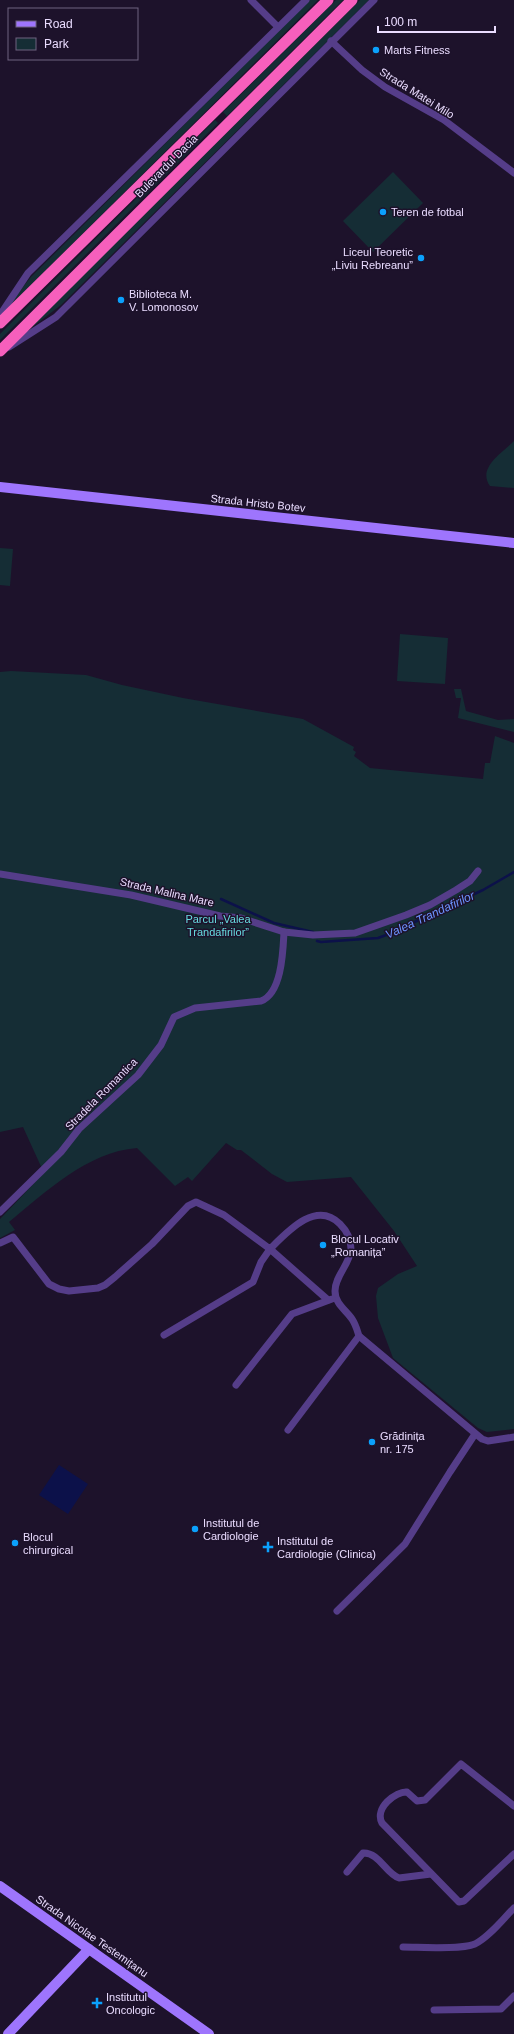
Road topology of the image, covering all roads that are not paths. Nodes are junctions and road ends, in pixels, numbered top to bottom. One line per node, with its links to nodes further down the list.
1 (251, 0): 6 (street)
2 (306, 0): 6 (street, Bulevardul Dacia)
3 (328, 0): 8 (highway, Bulevardul Dacia)
4 (352, 0): 9 (highway, Bulevardul Dacia)
5 (374, 0): 7 (street)
6 (278, 27): 11 (street, Bulevardul Dacia)
7 (331, 41): 10 (street, Strada Matei Milo); 13 (street)
8 (216, 110): 9 (highway); 12 (highway, Bulevardul Dacia)
9 (228, 123): 13 (highway, Bulevardul Dacia)
10 (514, 173)
11 (0, 315)
12 (0, 323)
13 (0, 351)
14 (0, 487): 15 (main road, Strada Hristo Botev)
15 (514, 543)
16 (478, 871): 18 (street, Strada Malina Mare)
17 (0, 874): 18 (street, Strada Malina Mare)
18 (284, 932): 19 (street, Stradela Romantica)
19 (0, 1212)
20 (0, 1242): 21 (street)
21 (270, 1249): 22 (street); 23 (street); 24 (street)
22 (336, 1297): 23 (street); 25 (street)
23 (328, 1300): 26 (street)
24 (164, 1334)
25 (359, 1336): 27 (street); 28 (street)
26 (236, 1385)
27 (288, 1430)
28 (475, 1434): 29 (street); 30 (street)
29 (514, 1436)
30 (337, 1611)
31 (514, 1806): 34 (street)
32 (514, 1854): 34 (street)
33 (347, 1872): 34 (street)
34 (431, 1874)
35 (0, 1886): 38 (main road, Strada Nicolae Testemițanu)
36 (514, 1908): 37 (street)
37 (403, 1947)
38 (89, 1949): 41 (main road); 42 (main road, Strada Nicolae Testemițanu)
39 (514, 1996): 40 (street)
40 (434, 2010)
41 (8, 2034)
42 (209, 2034)

